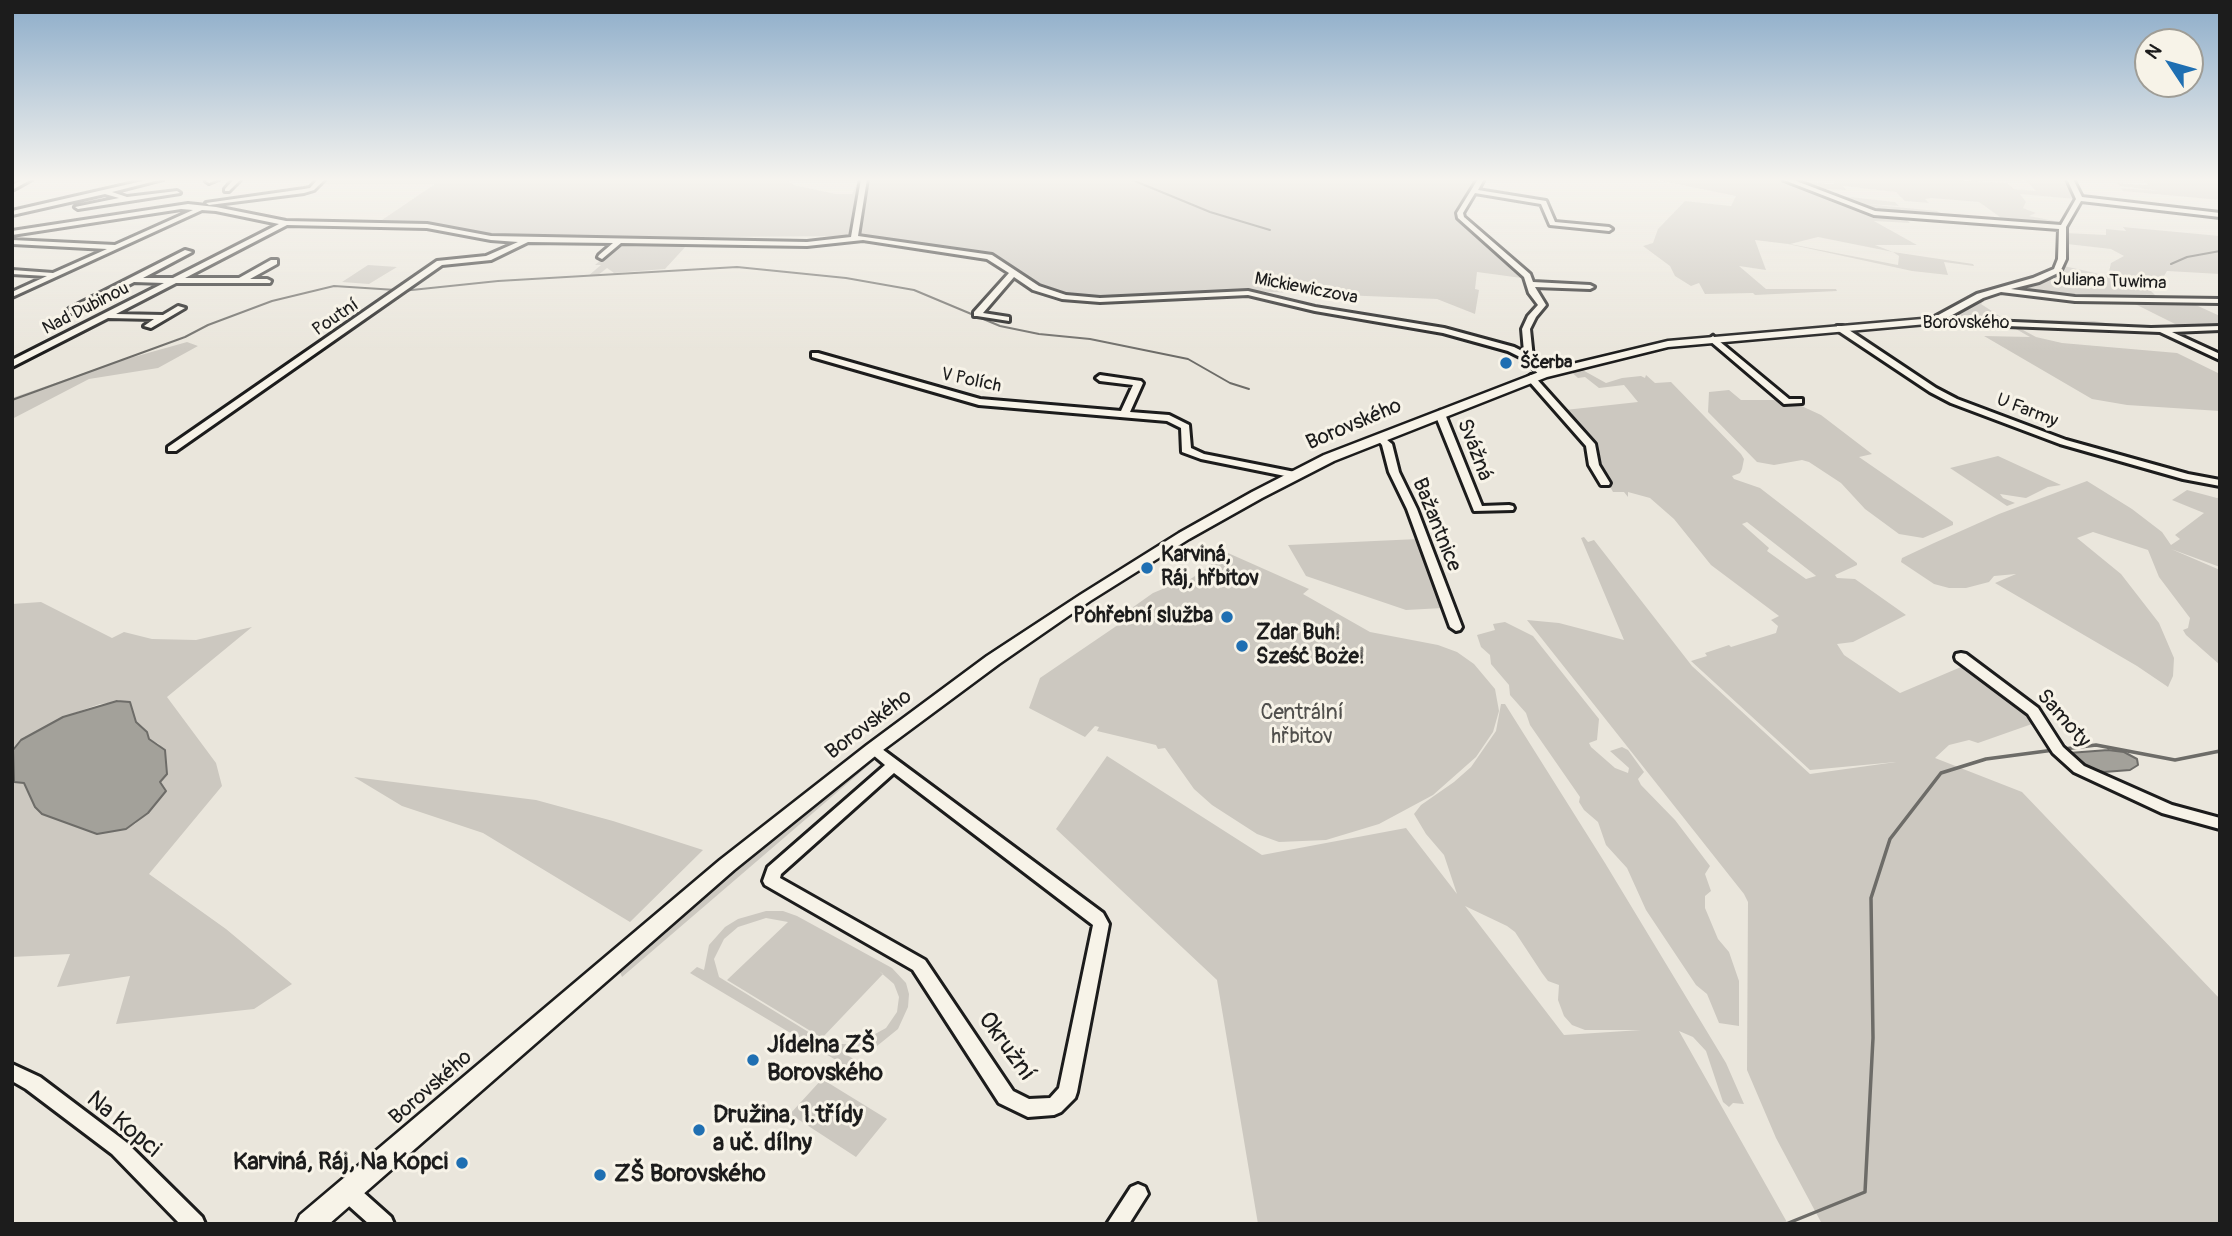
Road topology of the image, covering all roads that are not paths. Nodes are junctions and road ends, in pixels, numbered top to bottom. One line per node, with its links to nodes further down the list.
1 (140, 237): 10 (street)
2 (260, 237): 17 (street, Nad Dubinou)
3 (484, 237): 7 (street, Mickiewiczova)
4 (1482, 237): 21 (street)
5 (2063, 237): 23 (street, Juliana Tuwima)
6 (854, 238): 8 (street, Mickiewiczova); 16 (street, Mickiewiczova)
7 (528, 240): 8 (street, Mickiewiczova); 47 (street, Poutní)
8 (620, 241): 12 (street)
9 (13, 243): 10 (street)
10 (118, 247): 15 (street)
11 (188, 252): 18 (street)
12 (602, 257)
13 (274, 262): 19 (street)
14 (12, 272): 15 (street)
15 (57, 274): 24 (street)
16 (1012, 274): 31 (street); 39 (street, Mickiewiczova)
17 (178, 279): 18 (street); 19 (street); 28 (street, Nad Dubinou)
18 (133, 280): 27 (street)
19 (242, 280): 20 (street)
20 (267, 281)
21 (1530, 284): 22 (street); 39 (street)
22 (1590, 287)
23 (2001, 290): 25 (street, Juliana Tuwima); 30 (street, Juliana Tuwima)
24 (12, 295)
25 (2220, 301)
26 (181, 308): 29 (street)
27 (72, 312)
28 (108, 316): 29 (street); 40 (street, Nad Dubinou)
29 (162, 317): 32 (street)
30 (1944, 318): 33 (main road, Borovského); 35 (street, Borovského)
31 (1006, 319)
32 (148, 326)
33 (1840, 328): 36 (main road, Borovského); 50 (street, U Farmy)
34 (2220, 328): 35 (street, Borovského)
35 (2159, 330): 38 (street)
36 (1713, 339): 41 (main road, Borovského); 43 (street)
37 (815, 355): 44 (street, V Polích)
38 (2220, 357)
39 (1529, 358): 41 (street, Mickiewiczova)
40 (12, 364)
41 (1537, 376): 45 (main road, Borovského); 49 (street)
42 (1100, 378): 44 (street)
43 (1799, 401)
44 (1125, 413): 48 (street, V Polích)
45 (1440, 414): 46 (main road, Borovského); 51 (street, Svážná)
46 (1381, 438): 48 (main road, Borovského); 52 (street, Bažantnice)
47 (172, 449)
48 (1296, 475): 54 (main road, Borovského)
49 (1605, 483)
50 (2220, 483)
51 (1509, 508)
52 (1456, 627)
53 (1961, 657): 56 (street, Samoty)
54 (873, 749): 55 (street, Okružní); 58 (main road, Borovského)
55 (894, 765): 55 (street, Okružní)
56 (2220, 824)
57 (12, 1072): 60 (street, Na Kopci)
58 (347, 1191): 61 (main road, Borovského); 62 (street)
59 (1138, 1195): 63 (street)
60 (195, 1224)
61 (309, 1224)
62 (384, 1224)
63 (1117, 1224)

